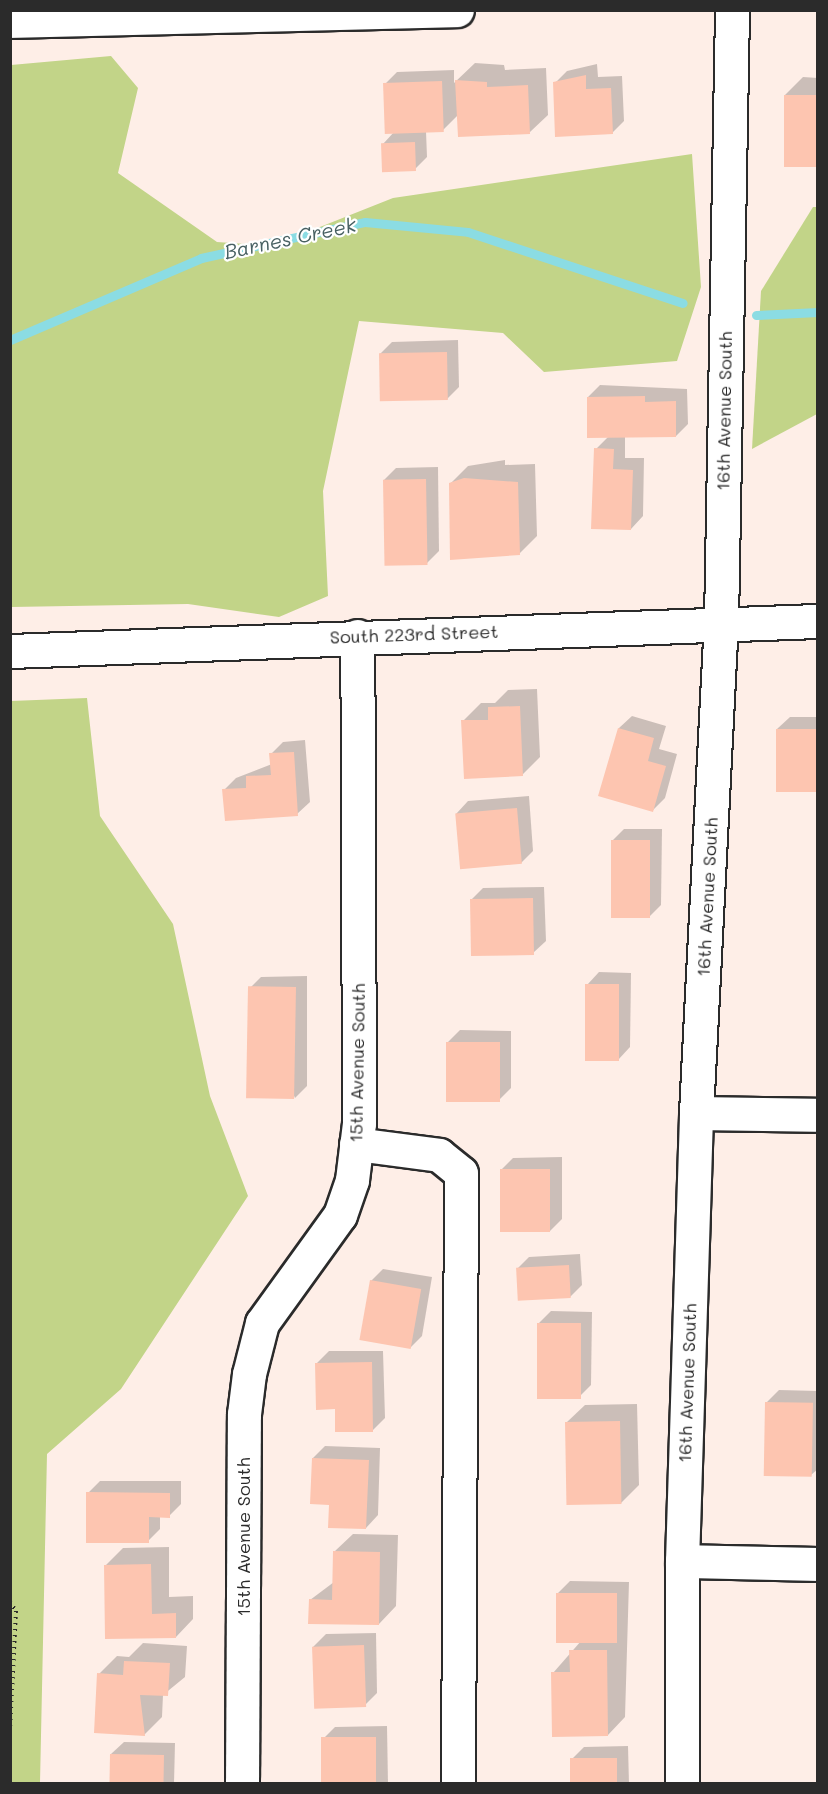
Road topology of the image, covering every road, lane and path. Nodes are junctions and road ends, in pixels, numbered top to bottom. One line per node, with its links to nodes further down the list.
1 (457, 10): 3 (street)
2 (732, 10): 6 (street, 16th Avenue South)
3 (60, 15): 4 (street)
4 (10, 21)
5 (818, 621): 6 (street, South 223rd Street)
6 (721, 622): 7 (street, South 223rd Street); 9 (street, 16th Avenue South)
7 (357, 636): 8 (street, South 223rd Street); 11 (street, 15th Avenue South)
8 (10, 651)
9 (696, 1113): 10 (street); 12 (street, 16th Avenue South)
10 (818, 1115)
11 (356, 1144): 16 (street, 15th Avenue South); 17 (street)
12 (682, 1561): 13 (street); 18 (street, 16th Avenue South)
13 (818, 1564)
14 (10, 1602): 15 (path)
15 (10, 1729)
16 (242, 1784)
17 (458, 1784)
18 (682, 1784)

